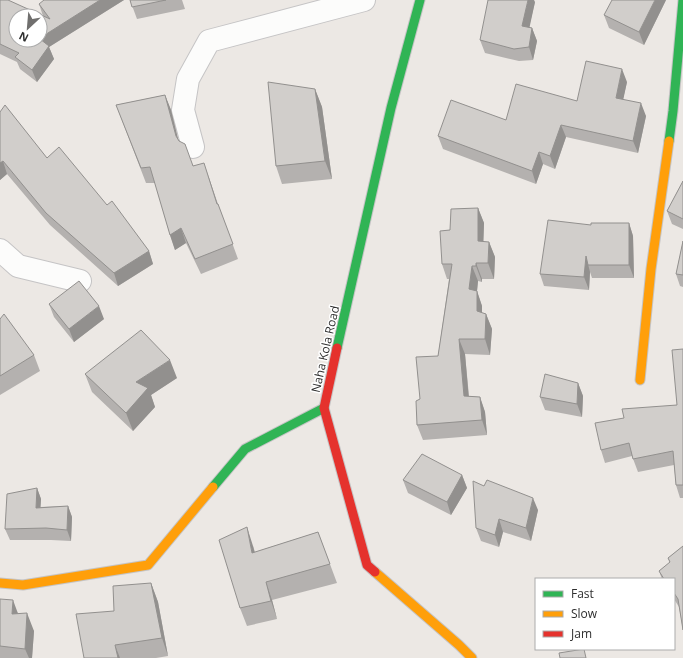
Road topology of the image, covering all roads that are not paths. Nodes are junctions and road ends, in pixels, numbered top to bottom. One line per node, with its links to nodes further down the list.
1 (364, 0): 4 (street)
2 (420, 0): 8 (street, Naha Kola Road)
3 (683, 0): 7 (street)
4 (193, 146)
5 (0, 250): 6 (street)
6 (80, 281)
7 (640, 380)
8 (324, 408): 9 (street); 10 (street, Naha Kola Road)
9 (0, 583)
10 (472, 658)

